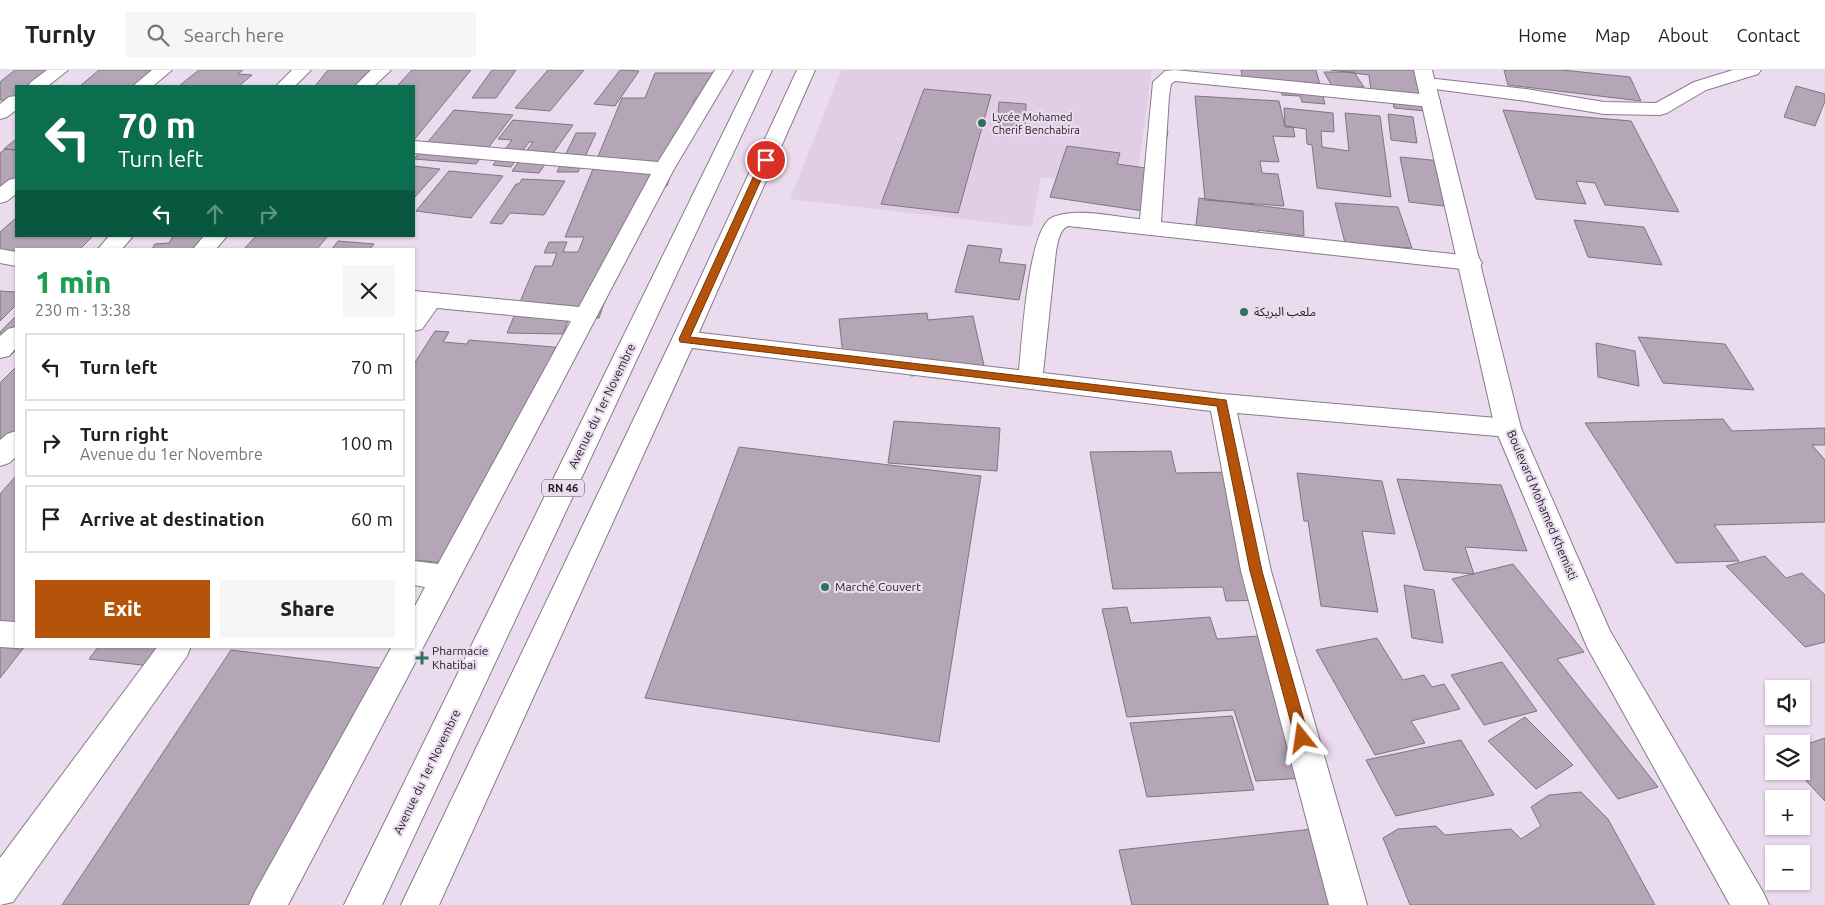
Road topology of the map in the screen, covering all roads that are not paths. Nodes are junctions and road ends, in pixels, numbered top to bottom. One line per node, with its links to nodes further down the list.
1 (59, 70): 10 (street)
2 (164, 70): 11 (street)
3 (302, 70): 12 (street)
4 (382, 70): 13 (street)
5 (724, 70): 18 (street)
6 (763, 70): 51 (street, Avenue du 1er Novembre / RN 46)
7 (806, 70): 33 (street)
8 (1752, 70): 14 (street)
9 (1203, 74): 14 (street); 21 (street)
10 (38, 85)
11 (143, 85)
12 (286, 85)
13 (365, 85)
14 (1427, 85): 28 (street, Boulevard Mohamed Khemisti)
15 (15, 102): 16 (street)
16 (0, 113)
17 (415, 147): 18 (street)
18 (664, 169): 30 (street)
19 (15, 185): 20 (street)
20 (0, 197)
21 (1150, 227): 28 (street); 35 (street)
22 (121, 237): 24 (street)
23 (215, 237): 25 (street)
24 (110, 248)
25 (205, 248)
26 (0, 256): 27 (street)
27 (15, 259)
28 (1470, 263): 37 (street, Boulevard Mohamed Khemisti)
29 (422, 299): 30 (street); 31 (street)
30 (587, 315): 43 (street)
31 (415, 320)
32 (15, 336): 34 (street)
33 (684, 339): 35 (street); 52 (street)
34 (0, 350)
35 (1030, 380): 36 (street)
36 (1222, 403): 37 (street); 53 (street)
37 (1508, 428): 54 (street, Boulevard Mohamed Khemisti)
38 (0, 430): 39 (street)
39 (15, 432)
40 (15, 442): 41 (street)
41 (0, 456)
42 (415, 573): 43 (street)
43 (446, 578): 46 (street)
44 (0, 634): 45 (street)
45 (15, 635)
46 (415, 635)
47 (175, 648): 49 (street)
48 (407, 648): 50 (street)
49 (0, 889)
50 (268, 905)
51 (363, 905)
52 (420, 905)
53 (1348, 905)
54 (1750, 905)

